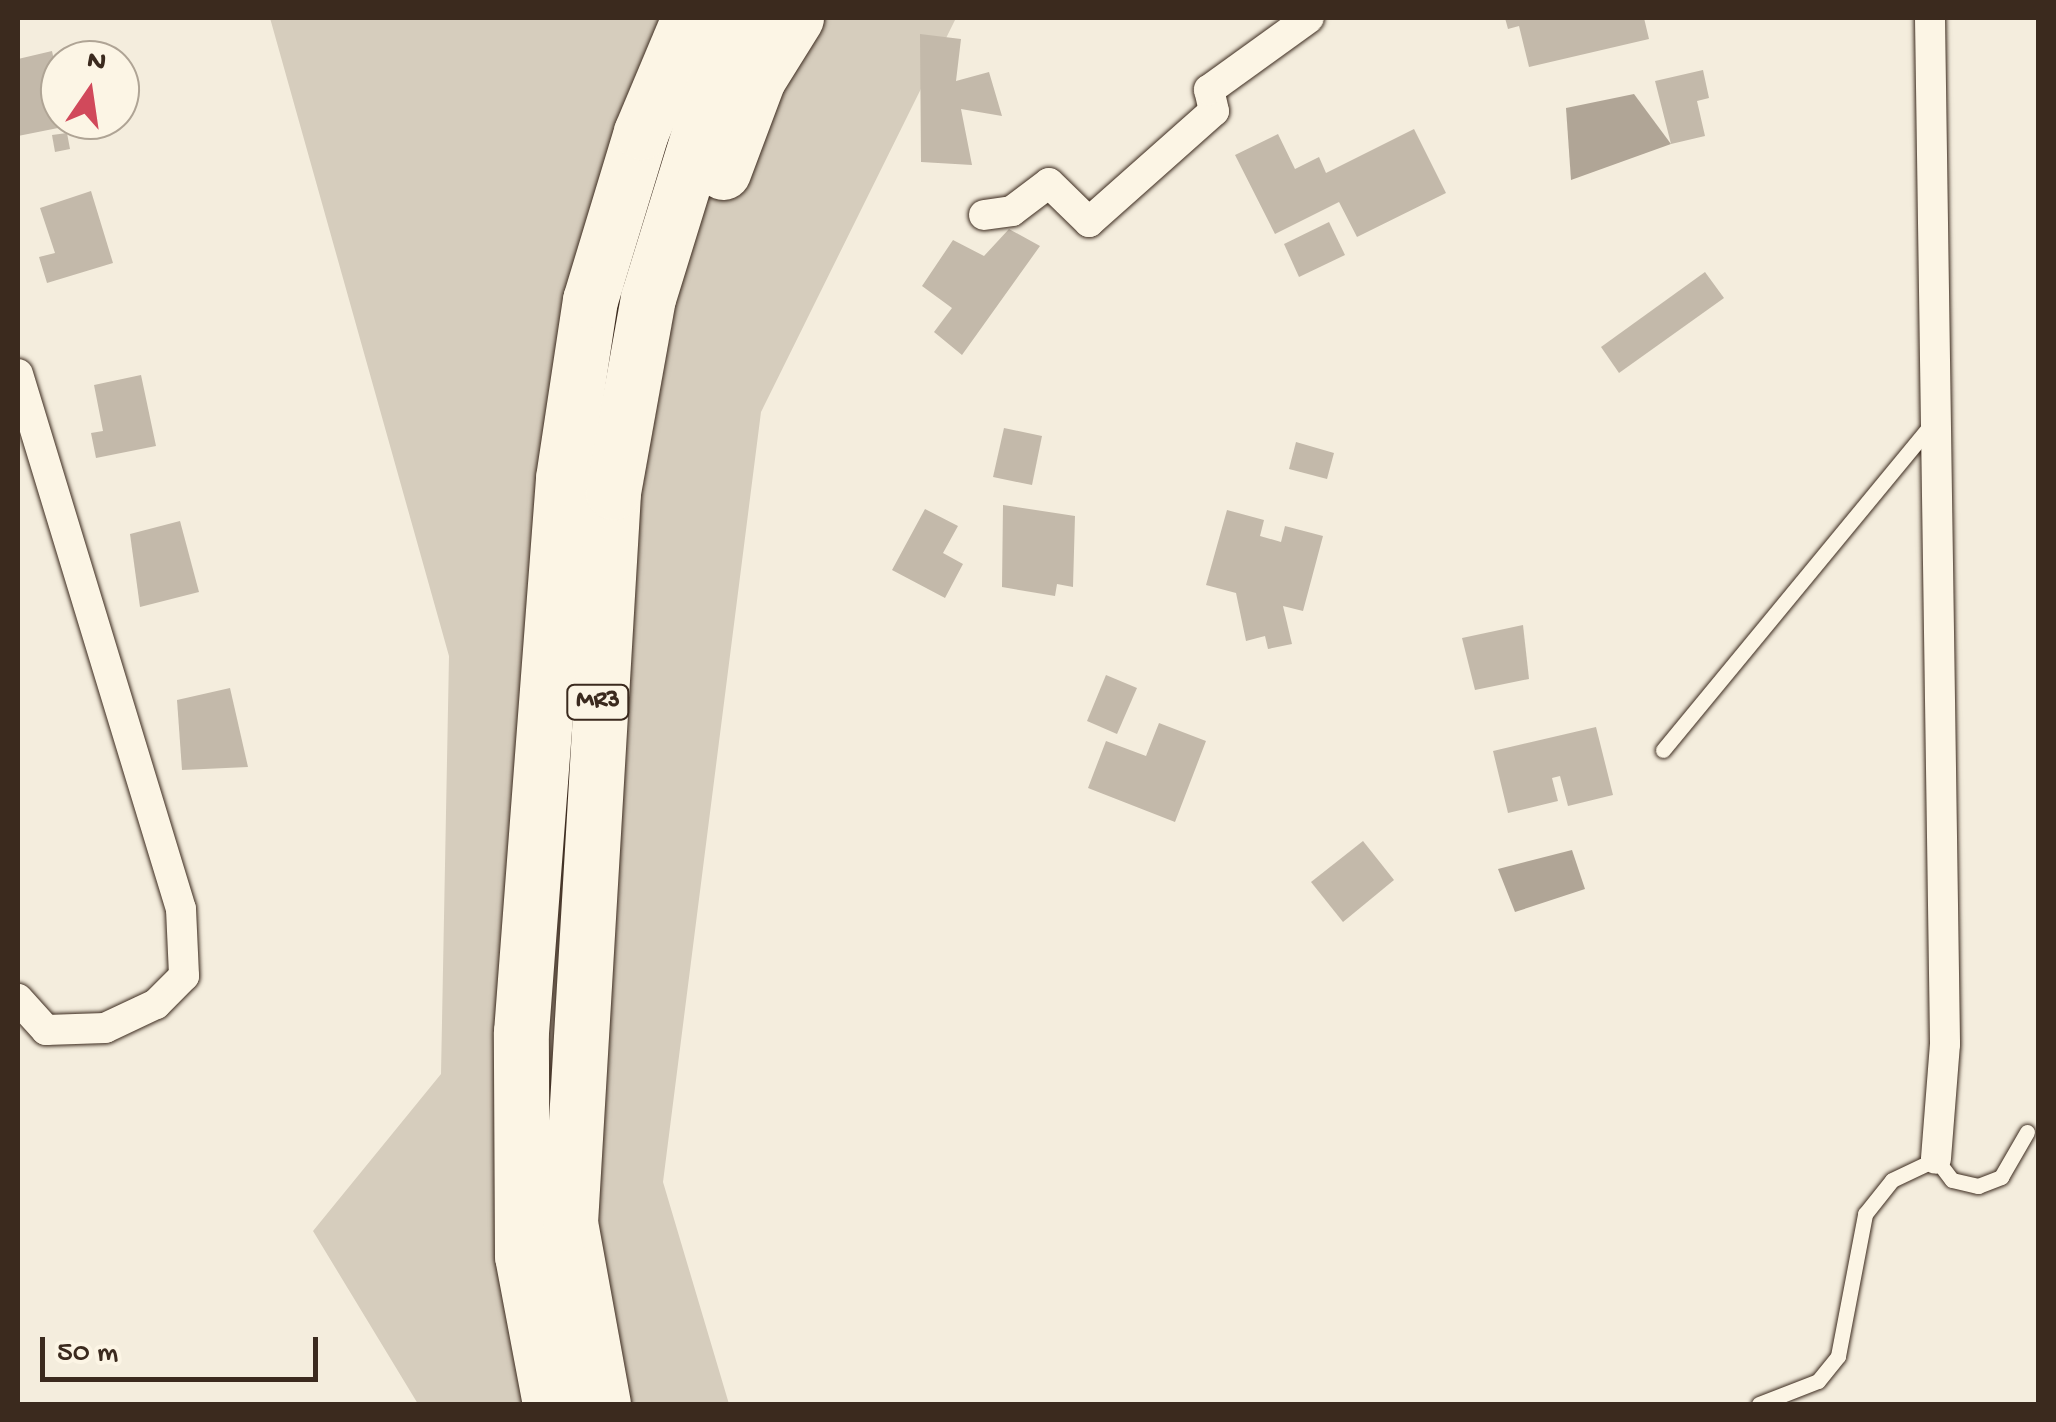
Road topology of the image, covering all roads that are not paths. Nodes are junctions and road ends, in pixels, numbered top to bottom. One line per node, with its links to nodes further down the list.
1 (689, 18): 14 (highway, MR3)
2 (746, 18): 9 (highway, MR3)
3 (796, 18): 9 (highway)
4 (1309, 18): 6 (street)
5 (1930, 18): 8 (street)
6 (984, 214)
7 (18, 374): 11 (street)
8 (1941, 413): 10 (lane); 13 (street)
9 (595, 744): 15 (highway, MR3)
10 (1664, 750)
11 (18, 999)
12 (2027, 1132): 13 (lane)
13 (1936, 1159): 16 (lane)
14 (550, 1404)
15 (602, 1404)
16 (1759, 1404)

